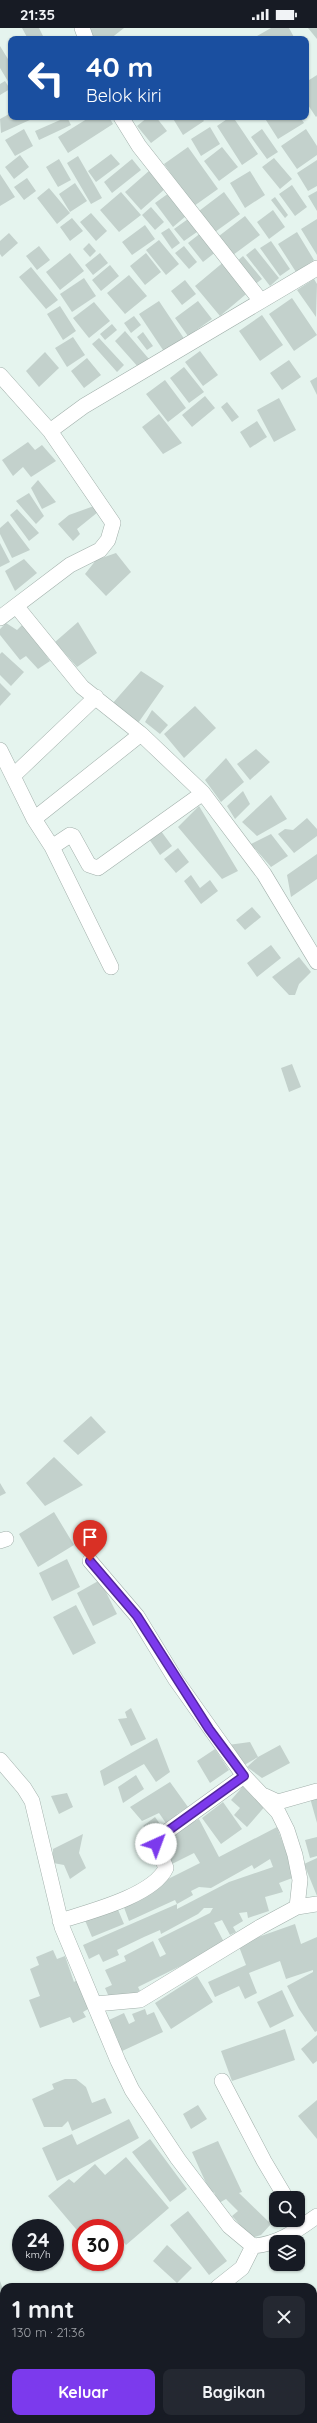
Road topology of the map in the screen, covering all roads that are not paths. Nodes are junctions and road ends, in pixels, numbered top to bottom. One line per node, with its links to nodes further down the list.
1 (123, 120): 3 (street)
2 (317, 268): 3 (street)
3 (261, 301): 5 (street)
4 (0, 375): 5 (street)
5 (50, 431): 6 (street)
6 (16, 607): 7 (street); 8 (street)
7 (0, 618)
8 (96, 698): 9 (street); 11 (street)
9 (141, 734): 12 (street); 13 (street)
10 (0, 750): 11 (street)
11 (13, 776): 13 (street)
12 (202, 793): 14 (street); 15 (street)
13 (34, 819): 14 (street)
14 (52, 847): 16 (street)
15 (317, 962)
16 (111, 967)
17 (90, 1561): 19 (street)
18 (0, 1760): 24 (street)
19 (244, 1776): 21 (street); 24 (street)
20 (317, 1791): 21 (street)
21 (265, 1796): 23 (street)
22 (317, 1904): 23 (street)
23 (297, 1907): 25 (street)
24 (60, 1921): 25 (street)
25 (95, 2004): 31 (street)
26 (222, 2081): 27 (street)
27 (282, 2191)
28 (317, 2216): 29 (street)
29 (305, 2220)
30 (297, 2227): 31 (street)
31 (253, 2246): 32 (street)
32 (223, 2283)

